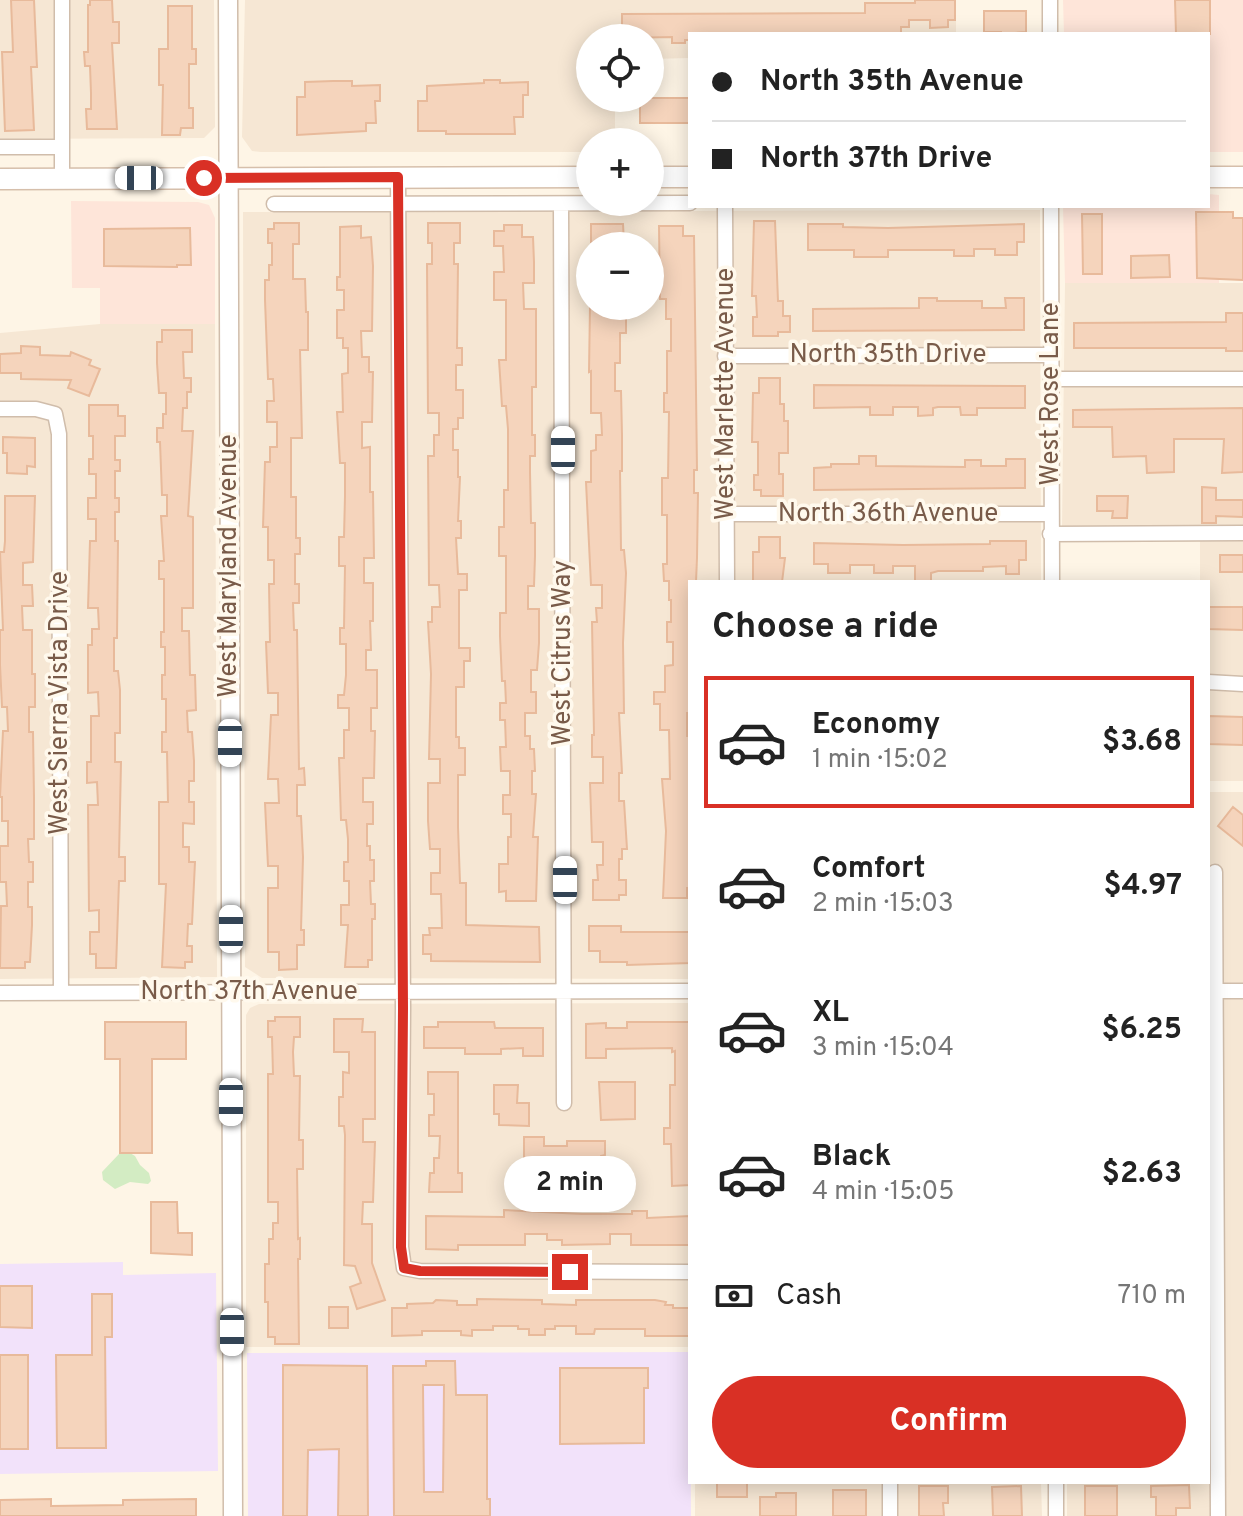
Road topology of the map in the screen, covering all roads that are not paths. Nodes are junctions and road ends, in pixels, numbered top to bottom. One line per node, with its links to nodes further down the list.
1 (62, 0): 6 (street)
2 (228, 0): 7 (street, West Maryland Avenue)
3 (1050, 0): 4 (street)
4 (1050, 32)
5 (0, 147): 6 (street)
6 (62, 147): 15 (street)
7 (228, 177): 8 (main road); 15 (main road); 36 (street, West Maryland Avenue)
8 (398, 177): 9 (main road); 18 (street)
9 (576, 177)
10 (664, 177): 11 (main road)
11 (688, 177)
12 (1210, 177): 13 (main road)
13 (1243, 177)
14 (0, 179): 15 (main road)
15 (62, 179)
16 (688, 203): 19 (street)
17 (274, 204): 18 (street)
18 (399, 204): 19 (street); 41 (street)
19 (561, 204): 37 (street, West Citrus Way)
20 (725, 208): 23 (street, West Marlette Avenue)
21 (1051, 208): 22 (street, West Rose Lane)
22 (1051, 355): 23 (street, North 35th Drive); 24 (street, West Rose Lane)
23 (725, 356): 27 (street, West Marlette Avenue)
24 (1051, 379): 25 (street); 28 (street, West Rose Lane)
25 (1243, 379)
26 (0, 409): 43 (street, West Sierra Vista Drive)
27 (726, 514): 28 (street, North 36th Avenue); 31 (street, West Marlette Avenue)
28 (1050, 514): 30 (street, West Rose Lane)
29 (1243, 533): 30 (street)
30 (1050, 534): 32 (street, West Rose Lane)
31 (727, 580)
32 (1052, 580)
33 (1210, 682): 34 (street)
34 (1243, 684)
35 (1215, 872): 39 (street)
36 (231, 991): 41 (street, North 37th Avenue); 43 (street, North 37th Avenue); 48 (street, West Maryland Avenue)
37 (564, 991): 38 (street, North 37th Avenue); 41 (street, North 37th Avenue); 44 (street, West Citrus Way)
38 (688, 991)
39 (1211, 991): 40 (street); 51 (street)
40 (1243, 991)
41 (402, 992): 45 (street)
42 (0, 993): 43 (street, North 37th Avenue)
43 (61, 993)
44 (564, 1103)
45 (688, 1272)
46 (890, 1484): 49 (street)
47 (1056, 1484): 50 (street)
48 (233, 1516)
49 (890, 1516)
50 (1056, 1516)
51 (1218, 1516)

